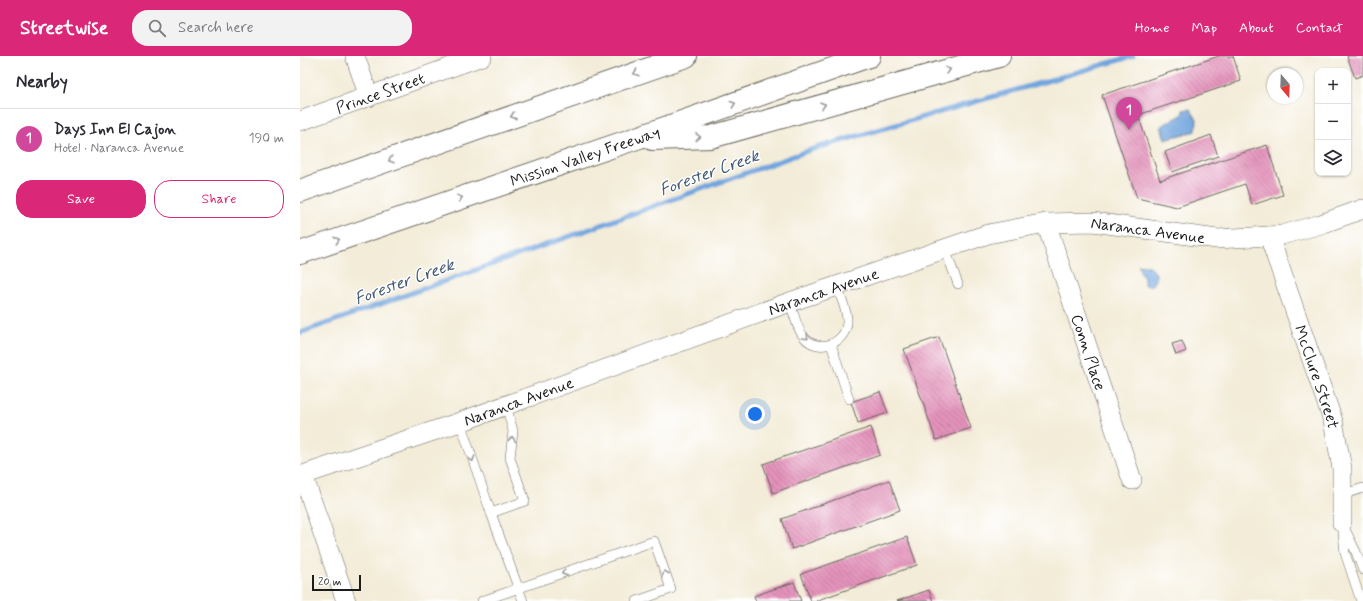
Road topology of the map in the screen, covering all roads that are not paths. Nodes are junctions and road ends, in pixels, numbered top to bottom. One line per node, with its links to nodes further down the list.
1 (355, 56): 6 (street)
2 (482, 56): 6 (street, Prince Street)
3 (869, 56): 8 (highway, Mission Valley Freeway, one-way to 3)
4 (999, 56): 8 (highway, one-way to 4)
5 (680, 58): 9 (highway, one-way to 9)
6 (369, 97): 7 (street, Prince Street)
7 (300, 121)
8 (631, 140): 14 (highway, Mission Valley Freeway, one-way to 8)
9 (300, 191)
10 (1363, 209): 12 (street, Naranca Avenue)
11 (1046, 223): 12 (street, Naranca Avenue); 13 (street, Naranca Avenue); 23 (street, Conn Place)
12 (1269, 236): 25 (street, McClure Street)
13 (945, 249): 15 (lane); 16 (street, Naranca Avenue)
14 (300, 253)
15 (958, 284)
16 (837, 286): 17 (street, Naranca Avenue); 18 (lane)
17 (790, 302): 18 (lane, one-way to 18); 20 (street, Naranca Avenue)
18 (832, 344): 19 (lane)
19 (849, 399)
20 (506, 404): 21 (street, Naranca Avenue); 26 (lane, one-way to 20)
21 (460, 422): 22 (street, Naranca Avenue); 26 (lane, one-way to 26)
22 (301, 476): 30 (street)
23 (1132, 480)
24 (1363, 488): 25 (lane)
25 (1342, 495): 27 (street, McClure Street)
26 (491, 513): 29 (lane)
27 (1342, 523): 28 (lane); 34 (lane)
28 (1363, 570)
29 (518, 588): 31 (lane); 32 (lane); 33 (lane, one-way to 29)
30 (346, 601)
31 (482, 601)
32 (523, 601)
33 (637, 601)
34 (1361, 601)

